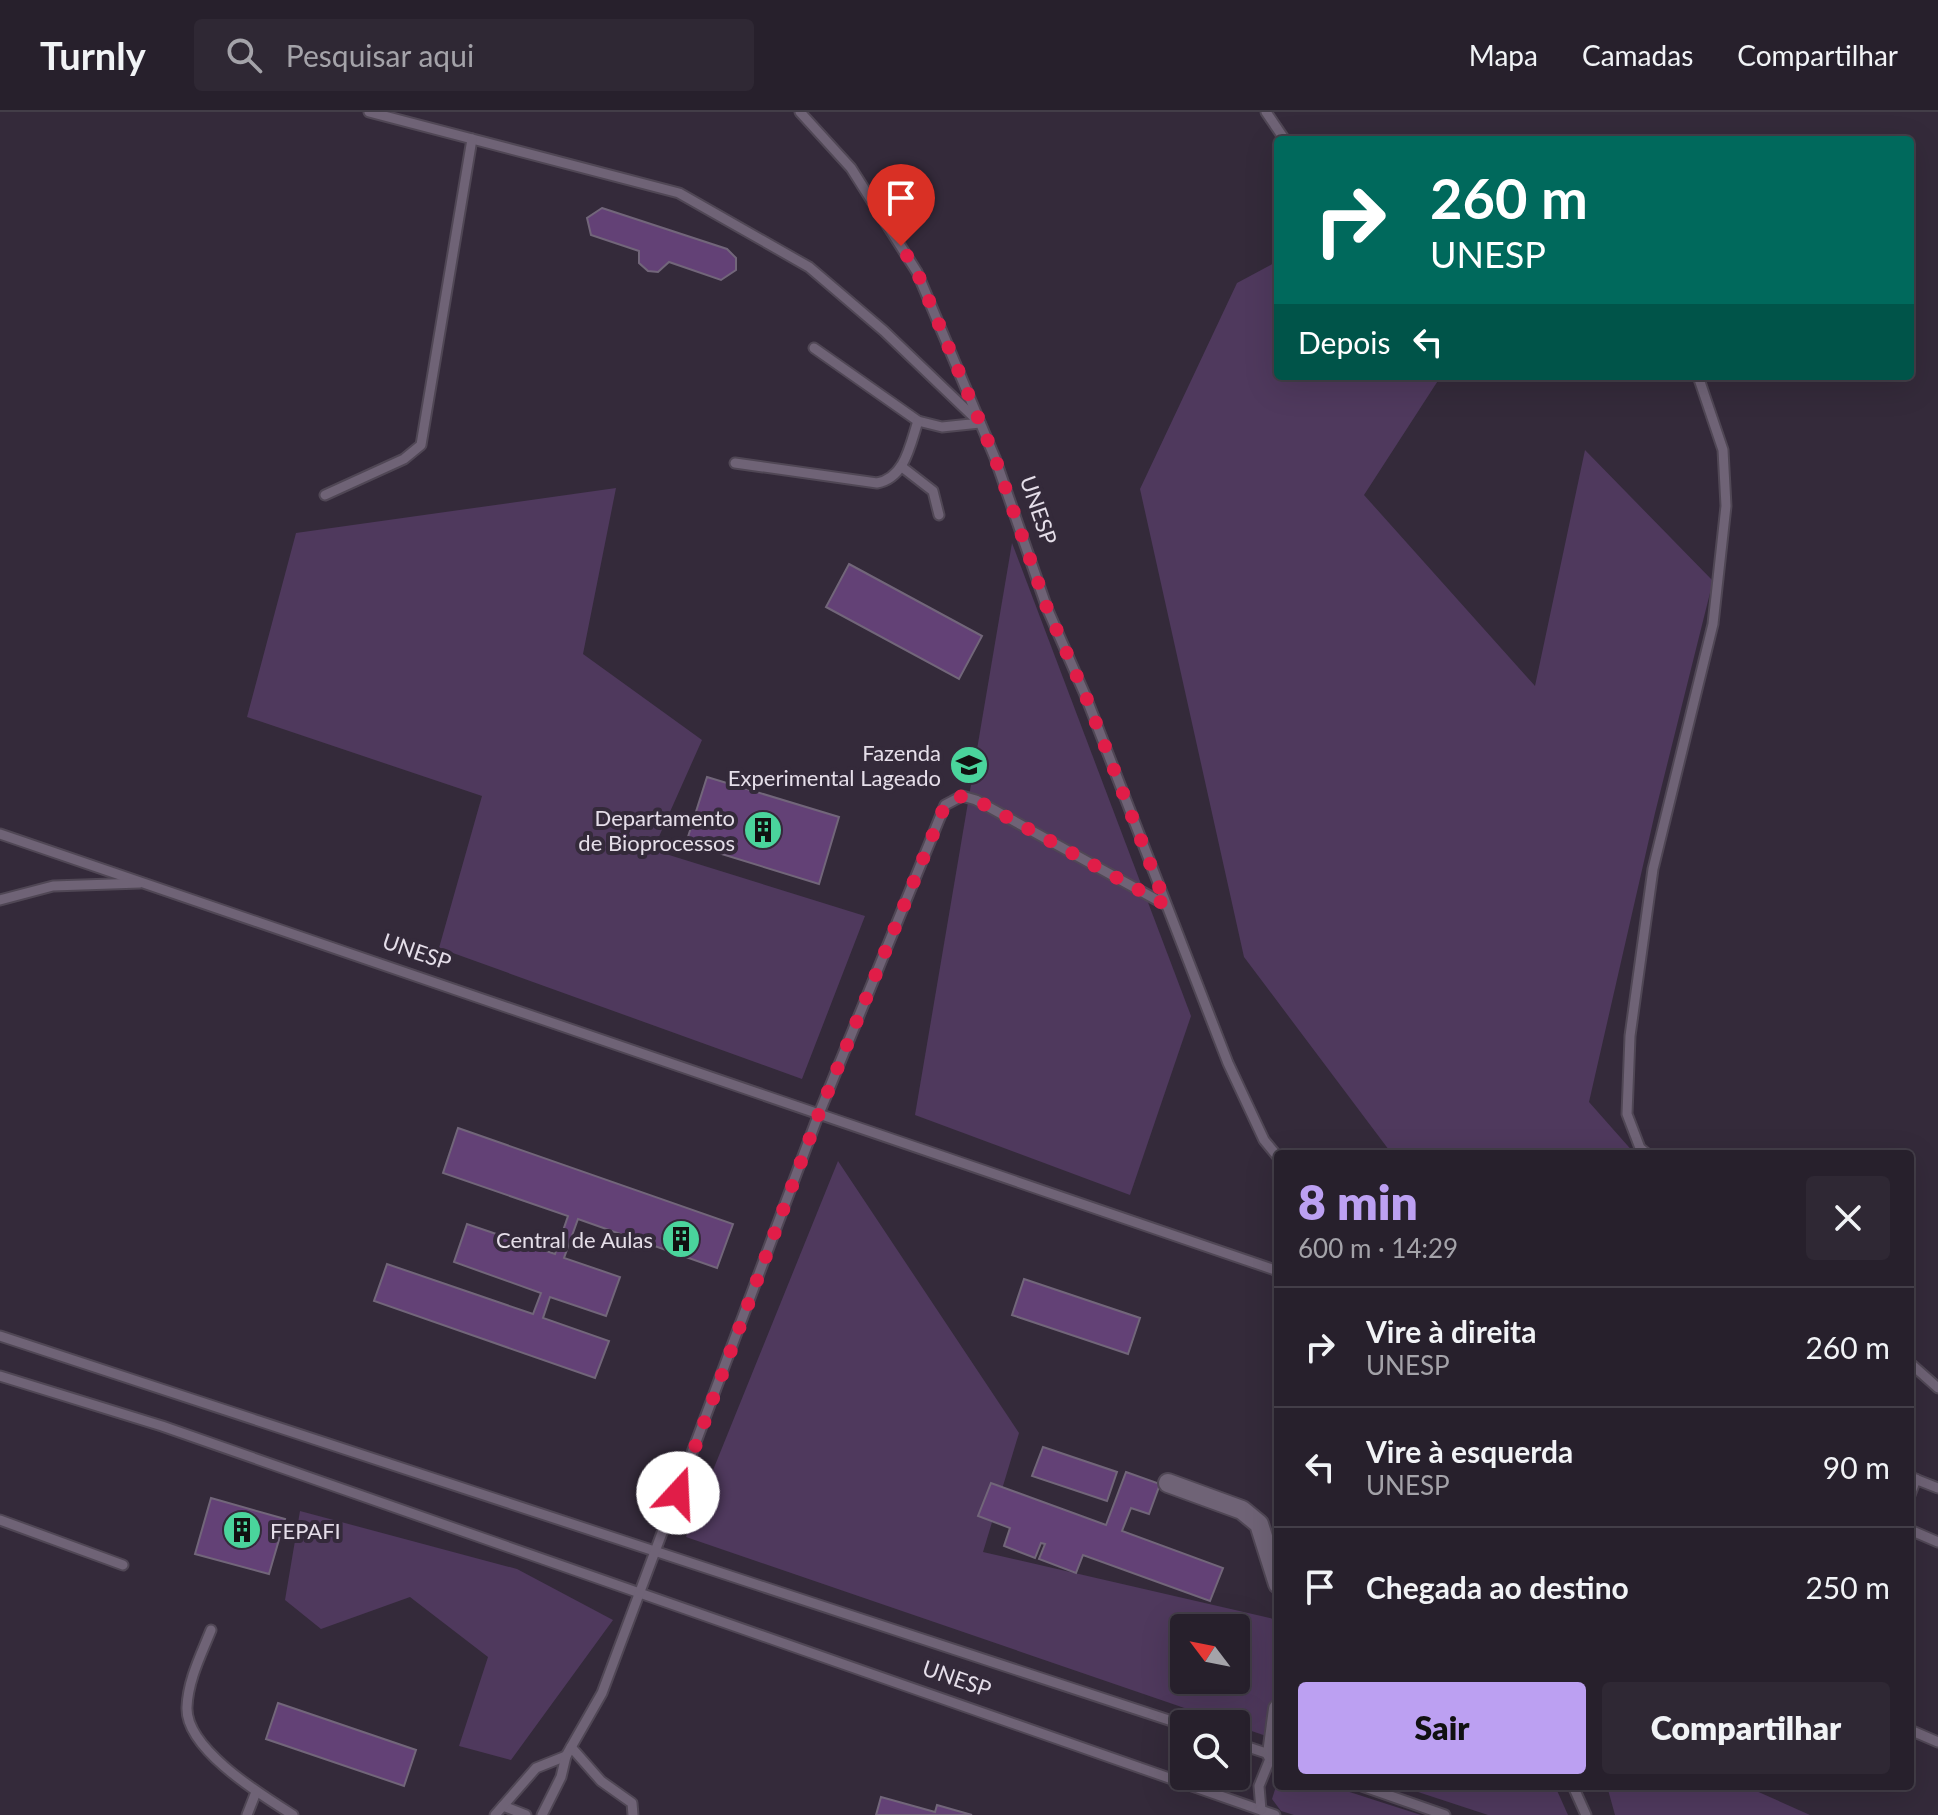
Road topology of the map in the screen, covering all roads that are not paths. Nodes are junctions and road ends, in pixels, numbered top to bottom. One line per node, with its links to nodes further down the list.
1 (369, 112): 5 (lane)
2 (800, 112): 9 (lane, UNESP)
3 (1266, 112): 4 (lane)
4 (1282, 136)
5 (472, 139): 9 (lane); 12 (lane)
6 (814, 348): 8 (lane)
7 (1699, 380): 19 (lane)
8 (918, 421): 9 (lane); 11 (lane)
9 (980, 423): 17 (lane, UNESP)
10 (735, 463): 11 (lane)
11 (902, 467): 13 (lane)
12 (325, 495)
13 (939, 515)
14 (0, 834): 15 (lane, UNESP)
15 (148, 882): 16 (lane); 18 (lane, UNESP)
16 (0, 900)
17 (1166, 905): 18 (lane); 20 (lane, UNESP)
18 (818, 1116): 21 (lane, UNESP); 32 (lane)
19 (1642, 1150)
20 (1274, 1152)
21 (1274, 1270)
22 (0, 1336): 32 (lane, UNESP)
23 (1914, 1367): 25 (lane)
24 (0, 1376): 35 (lane, UNESP)
25 (1938, 1388)
26 (1914, 1478): 28 (lane)
27 (1168, 1483): 34 (street)
28 (1938, 1488)
29 (0, 1520): 33 (lane)
30 (1914, 1532): 31 (lane)
31 (1938, 1542)
32 (656, 1551): 35 (lane); 37 (lane, UNESP)
33 (123, 1565)
34 (1274, 1571)
35 (640, 1592): 41 (lane); 50 (lane, UNESP)
36 (211, 1630): 47 (lane)
37 (1170, 1720)
38 (1914, 1732): 39 (lane)
39 (1938, 1742)
40 (1250, 1748): 42 (lane)
41 (569, 1752): 49 (lane); 55 (lane); 56 (lane)
42 (1274, 1756)
43 (1274, 1758): 50 (lane)
44 (1374, 1790): 48 (lane)
45 (1395, 1790): 48 (lane)
46 (1575, 1790): 59 (lane)
47 (256, 1792): 51 (lane); 52 (lane)
48 (1389, 1795): 58 (lane)
49 (503, 1806): 53 (lane); 54 (lane)
50 (1262, 1812): 57 (lane, UNESP)
51 (247, 1815)
52 (293, 1815)
53 (495, 1815)
54 (526, 1815)
55 (542, 1815)
56 (633, 1815)
57 (1275, 1815)
58 (1445, 1815)
59 (1586, 1815)

